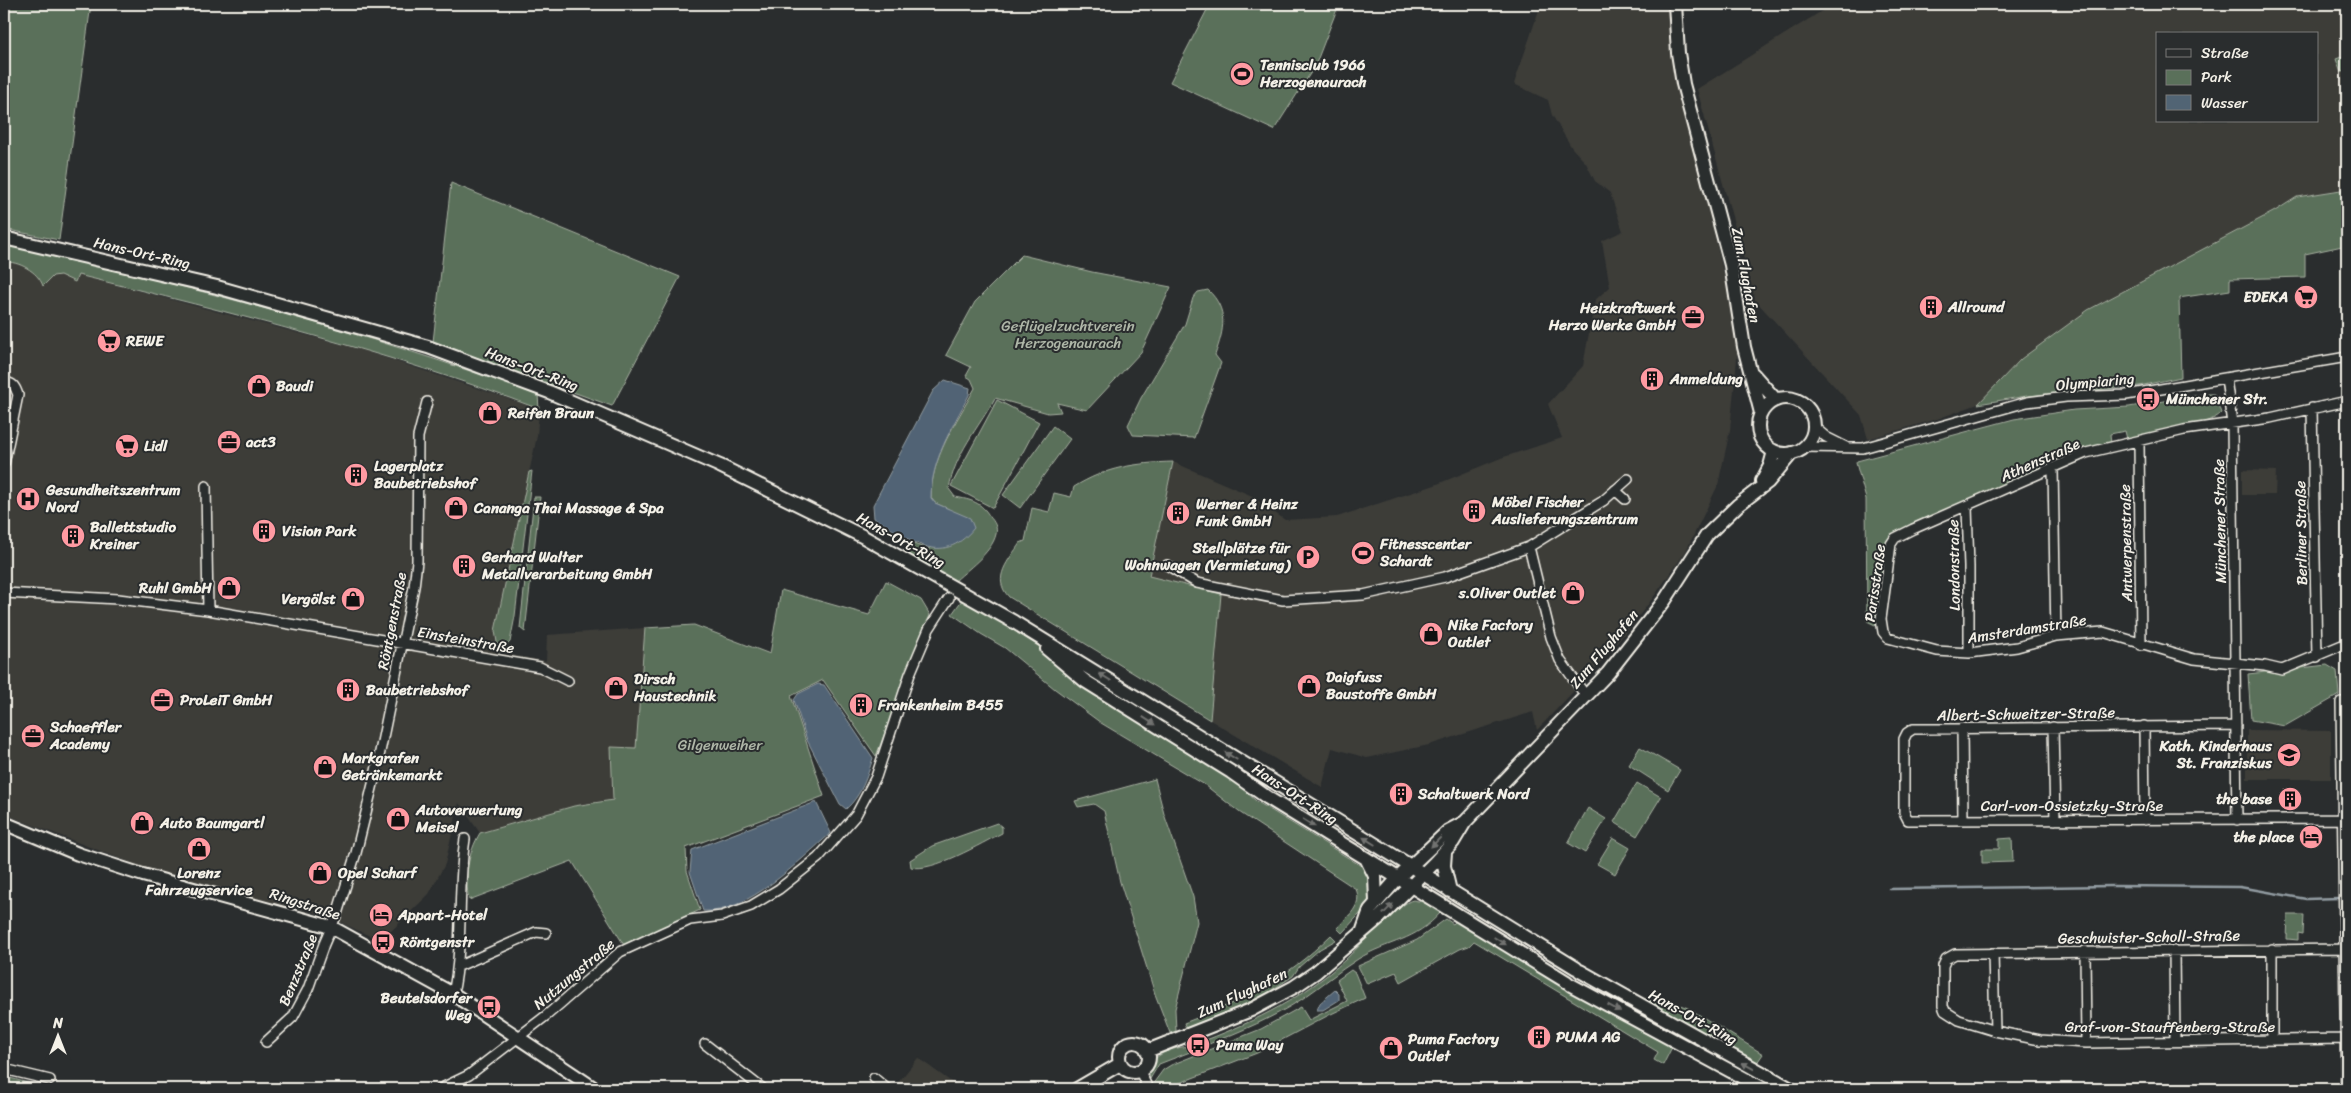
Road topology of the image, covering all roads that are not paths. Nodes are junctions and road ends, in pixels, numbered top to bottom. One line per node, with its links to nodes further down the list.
1 (1675, 4): 4 (main road, Zum Flughafen)
2 (4, 238): 33 (main road, Hans-Ort-Ring)
3 (2347, 357): 5 (street, Olympiaring)
4 (1750, 371): 7 (main road, Zum Flughafen); 11 (main road, Zum Flughafen)
5 (2226, 378): 12 (street, Münchener Straße); 16 (street, Olympiaring)
6 (4, 382): 19 (street)
7 (1776, 400): 11 (main road); 13 (main road)
8 (2347, 401): 10 (street, Athenstraße)
9 (427, 402): 36 (street, Röntgenstraße)
10 (2312, 408): 12 (street, Athenstraße); 40 (street, Berliner Straße)
11 (1761, 413): 17 (main road)
12 (2232, 424): 14 (street, Athenstraße); 41 (street, Münchener Straße)
13 (1813, 426): 15 (main road); 16 (street)
14 (2139, 441): 20 (street, Athenstraße); 38 (street, Antwerpenstraße)
15 (1804, 447): 16 (street, Olympiaring); 18 (main road)
16 (1849, 448)
17 (1774, 451): 18 (main road); 24 (main road, Zum Flughafen)
18 (1792, 453): 24 (main road, Zum Flughafen)
19 (4, 464)
20 (2053, 468): 26 (street, Athenstraße); 35 (street)
21 (1628, 479): 23 (street)
22 (206, 486): 32 (street)
23 (1615, 490): 25 (street); 28 (street)
24 (1757, 490): 43 (main road, Zum Flughafen)
25 (1625, 499)
26 (1966, 507): 27 (street, Athenstraße); 39 (street, Londonstraße)
27 (1895, 538): 34 (street, Parisstraße)
28 (1529, 547): 29 (street); 43 (street)
29 (1167, 564)
30 (4, 593): 32 (street, Einsteinstraße)
31 (949, 598): 80 (street, Nutzungstraße)
32 (208, 610): 36 (street, Einsteinstraße)
33 (1014, 622): 60 (main road, Hans-Ort-Ring, one-way to 60); 61 (main road, Hans-Ort-Ring, one-way to 33)
34 (1883, 632): 39 (street, Amsterdamstraße)
35 (2056, 636): 38 (street, Amsterdamstraße); 39 (street, Amsterdamstraße)
36 (402, 643): 42 (street, Einsteinstraße); 67 (street, Röntgenstraße)
37 (2347, 643): 40 (street, Amsterdamstraße)
38 (2141, 645): 41 (street, Amsterdamstraße)
39 (1969, 653)
40 (2318, 657): 41 (street, Amsterdamstraße)
41 (2235, 664): 46 (street, Münchener Straße)
42 (568, 681)
43 (1586, 696): 56 (main road, Zum Flughafen)
44 (2344, 702): 49 (street)
45 (2144, 726): 46 (street, Albert-Schweitzer-Straße); 48 (street, Albert-Schweitzer-Straße); 54 (street)
46 (2236, 726): 55 (street, Münchener Straße)
47 (1962, 728): 48 (street, Albert-Schweitzer-Straße); 51 (street, Albert-Schweitzer-Straße); 52 (street)
48 (2053, 728): 53 (street)
49 (2344, 789): 50 (street)
50 (2341, 819): 55 (street, Carl-von-Ossietzky-Straße); 71 (street)
51 (1908, 820): 52 (street, Carl-von-Ossietzky-Straße)
52 (1963, 820): 53 (street, Carl-von-Ossietzky-Straße)
53 (2055, 820): 54 (street, Carl-von-Ossietzky-Straße)
54 (2145, 820): 55 (street, Carl-von-Ossietzky-Straße)
55 (2237, 820)
56 (1465, 822): 59 (main road, Zum Flughafen); 61 (main road, Zum Flughafen, one-way to 61)
57 (4, 823): 67 (main road, Ringstraße)
58 (465, 838): 76 (street)
59 (1449, 847): 62 (main road, Zum Flughafen); 65 (main road)
60 (1365, 858): 63 (main road, Hans-Ort-Ring); 66 (main road)
61 (1411, 867): 62 (main road, Hans-Ort-Ring); 63 (main road, Zum Flughafen)
62 (1423, 874): 64 (main road, Zum Flughafen); 65 (main road, Hans-Ort-Ring)
63 (1398, 878): 64 (main road, Hans-Ort-Ring); 66 (main road, Zum Flughafen)
64 (1411, 886): 68 (main road, Zum Flughafen, one-way to 64); 100 (main road, Hans-Ort-Ring, one-way to 100)
65 (1450, 891): 101 (main road, Hans-Ort-Ring, one-way to 65)
66 (1376, 902): 68 (main road, Zum Flughafen)
67 (331, 927): 78 (main road, Ringstraße); 83 (street, Benzstraße)
68 (1363, 930): 87 (main road, Zum Flughafen)
69 (546, 933): 76 (street)
70 (2272, 949): 71 (street, Geschwister-Scholl-Straße); 72 (street, Geschwister-Scholl-Straße); 82 (street)
71 (2344, 949): 77 (street)
72 (2174, 950): 73 (street, Geschwister-Scholl-Straße); 84 (street)
73 (2085, 951): 74 (street, Geschwister-Scholl-Straße); 85 (street)
74 (1993, 953): 75 (street, Geschwister-Scholl-Straße); 79 (street)
75 (1955, 954): 79 (street, Graf-von-Stauffenberg-Straße)
76 (459, 966): 78 (street)
77 (2346, 972): 81 (street)
78 (453, 994): 80 (main road, Ringstraße)
79 (1995, 1031): 85 (street, Graf-von-Stauffenberg-Straße)
80 (518, 1037): 94 (street, Nutzungstraße); 95 (main road, Ringstraße)
81 (2344, 1039): 82 (street, Graf-von-Stauffenberg-Straße); 88 (street)
82 (2272, 1040): 84 (street, Graf-von-Stauffenberg-Straße)
83 (266, 1042)
84 (2175, 1042): 85 (street, Graf-von-Stauffenberg-Straße)
85 (2086, 1043)
86 (705, 1044): 96 (street)
87 (1147, 1051): 89 (main road); 91 (main road)
88 (2346, 1060): 102 (street)
89 (1120, 1064): 91 (main road); 98 (main road)
90 (4, 1069): 93 (street)
91 (1140, 1071): 99 (street)
92 (874, 1078): 97 (street)
93 (50, 1080)
94 (440, 1089)
95 (595, 1089)
96 (763, 1089)
97 (887, 1089)
98 (1077, 1089)
99 (1148, 1089)
100 (1764, 1089)
101 (1791, 1089)
102 (2346, 1089)

